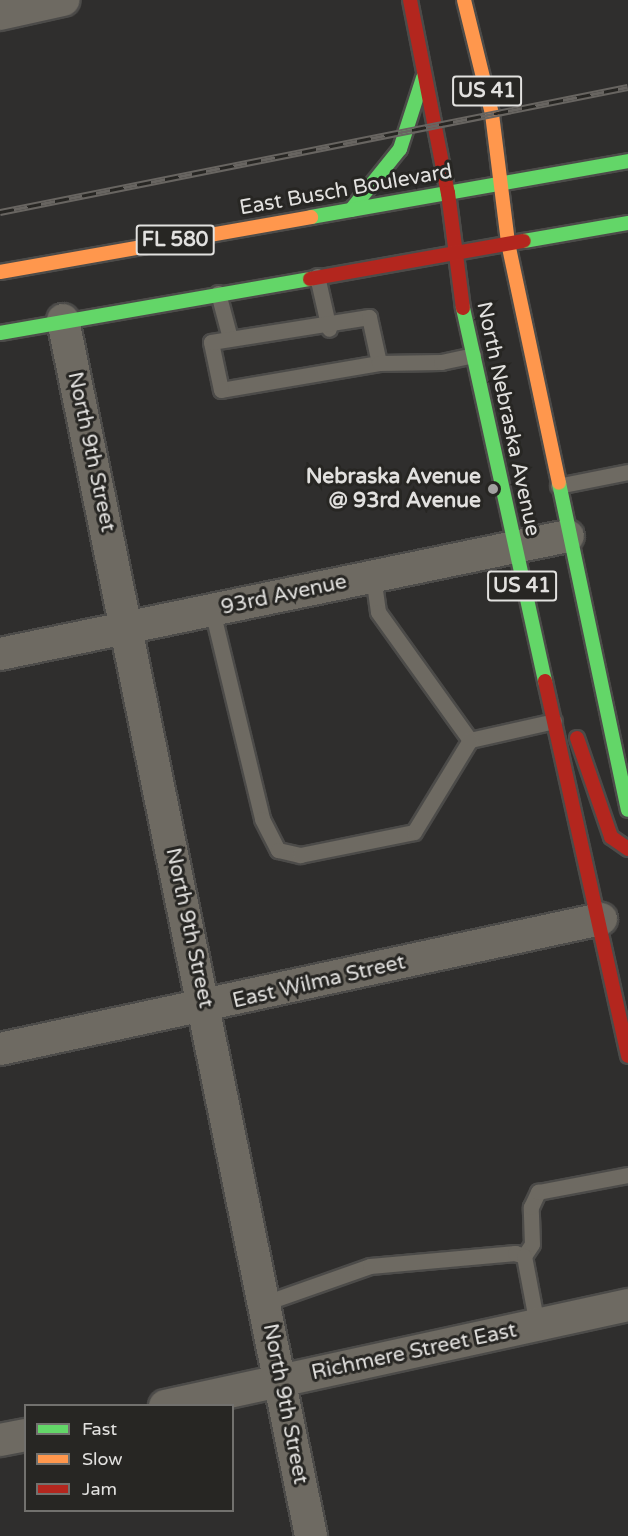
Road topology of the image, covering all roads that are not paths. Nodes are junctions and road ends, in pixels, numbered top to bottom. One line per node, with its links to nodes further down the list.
1 (63, 0): 4 (street)
2 (410, 0): 5 (main road, North Nebraska Avenue / US 41)
3 (464, 0): 7 (main road, North Nebraska Avenue / US 41)
4 (0, 15)
5 (425, 69): 8 (main road, North Nebraska Avenue / US 41); 9 (main road)
6 (628, 161): 7 (main road, East Busch Boulevard / FL 580)
7 (502, 184): 8 (main road, East Busch Boulevard / FL 580); 11 (main road, North Nebraska Avenue / US 41)
8 (448, 193): 9 (main road, East Busch Boulevard / FL 580); 12 (main road, North Nebraska Avenue / US 41)
9 (351, 210): 13 (main road, East Busch Boulevard / FL 580)
10 (628, 223): 11 (main road)
11 (508, 243): 12 (main road); 25 (main road, North Nebraska Avenue / US 41)
12 (452, 252): 15 (main road); 22 (main road, North Nebraska Avenue / US 41)
13 (59, 260): 14 (main road, East Busch Boulevard / FL 580); 16 (main road)
14 (0, 272)
15 (317, 276): 17 (main road); 19 (lane)
16 (0, 285)
17 (218, 293): 18 (main road); 21 (lane)
18 (63, 320): 20 (main road); 30 (street, North 9th Street)
19 (328, 324): 21 (lane); 23 (lane)
20 (0, 333)
21 (230, 338): 23 (lane)
22 (473, 355): 23 (lane); 27 (main road, North Nebraska Avenue / US 41)
23 (379, 363)
24 (628, 472): 25 (lane)
25 (558, 486): 26 (main road, North Nebraska Avenue / US 41)
26 (568, 536): 27 (street, 93rd Avenue); 34 (main road, North Nebraska Avenue / US 41)
27 (514, 547): 28 (street, 93rd Avenue); 32 (main road, North Nebraska Avenue / US 41)
28 (373, 576): 29 (street, 93rd Avenue); 33 (lane)
29 (212, 610): 30 (street, 93rd Avenue); 33 (lane)
30 (127, 628): 31 (street, 93rd Avenue); 37 (street, North 9th Street)
31 (0, 654)
32 (554, 721): 33 (lane); 35 (main road); 36 (main road, North Nebraska Avenue / US 41)
33 (470, 740)
34 (628, 810)
35 (628, 849)
36 (601, 919): 37 (street, East Wilma Street); 39 (main road, North Nebraska Avenue / US 41)
37 (205, 1008): 38 (street, East Wilma Street); 42 (street, North 9th Street)
38 (0, 1049)
39 (628, 1056)
40 (628, 1175): 41 (lane)
41 (524, 1256): 42 (lane); 44 (lane)
42 (265, 1303): 45 (street, North 9th Street)
43 (628, 1305): 44 (street, Richmere Street East)
44 (537, 1325): 45 (street, Richmere Street East)
45 (281, 1381): 46 (street, Richmere Street East); 49 (street, North 9th Street)
46 (174, 1404)
47 (24, 1435): 48 (street)
48 (0, 1440)
49 (311, 1536)

